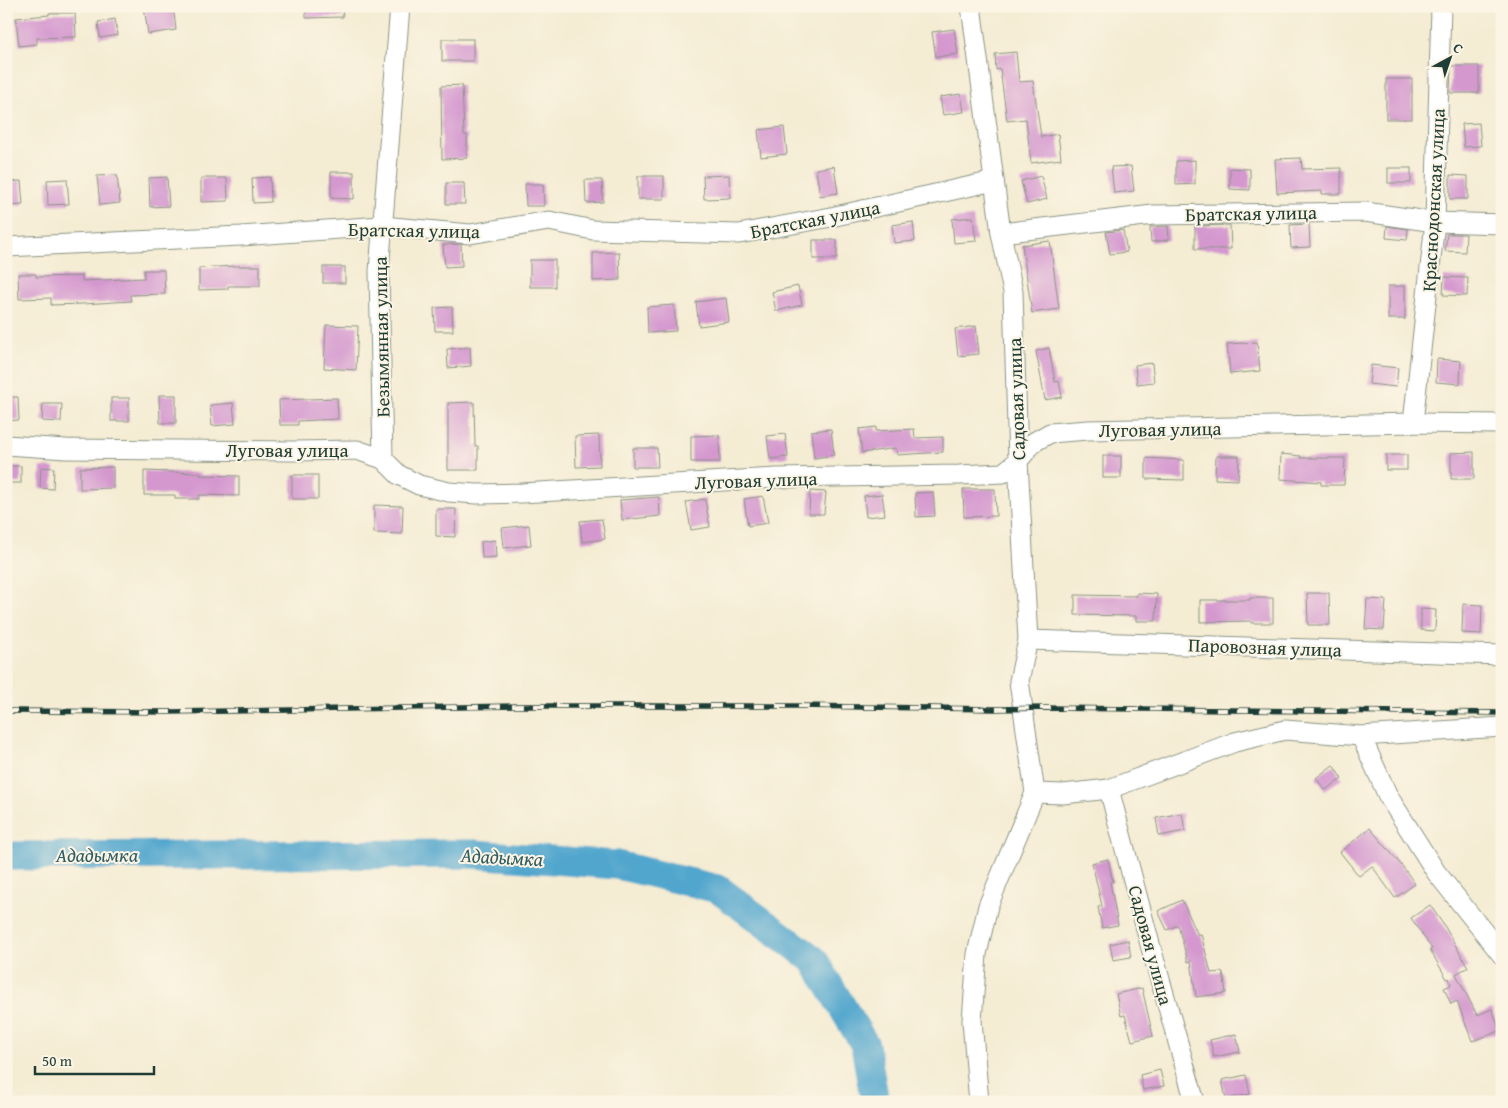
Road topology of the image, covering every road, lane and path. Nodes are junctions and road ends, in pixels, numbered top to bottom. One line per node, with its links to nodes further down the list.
1 (400, 6): 7 (street, Безымянная улица)
2 (971, 6): 4 (street, Садовая улица)
3 (1441, 6): 5 (street, Краснодонская улица)
4 (994, 181): 7 (street, Братская улица); 8 (street, Садовая улица)
5 (1436, 222): 6 (street, Братская улица); 8 (street, Братская улица); 10 (street, Краснодонская улица)
6 (1502, 224)
7 (382, 226): 9 (street, Братская улица); 13 (street, Безымянная улица)
8 (1001, 233): 14 (street, Садовая улица)
9 (6, 247)
10 (1413, 423): 11 (street, Луговая улица); 14 (street, Луговая улица)
11 (1502, 424)
12 (6, 445): 13 (street, Луговая улица)
13 (383, 459): 14 (street, Луговая улица)
14 (1018, 461): 15 (street, Садовая улица)
15 (1028, 640): 16 (street, Паровозная улица); 20 (street, Садовая улица)
16 (1502, 655)
17 (1502, 728): 18 (street)
18 (1361, 736): 19 (street); 21 (street)
19 (1109, 789): 20 (street); 23 (street, Садовая улица)
20 (1035, 793): 22 (street)
21 (1502, 954)
22 (979, 1102)
23 (1195, 1102)

